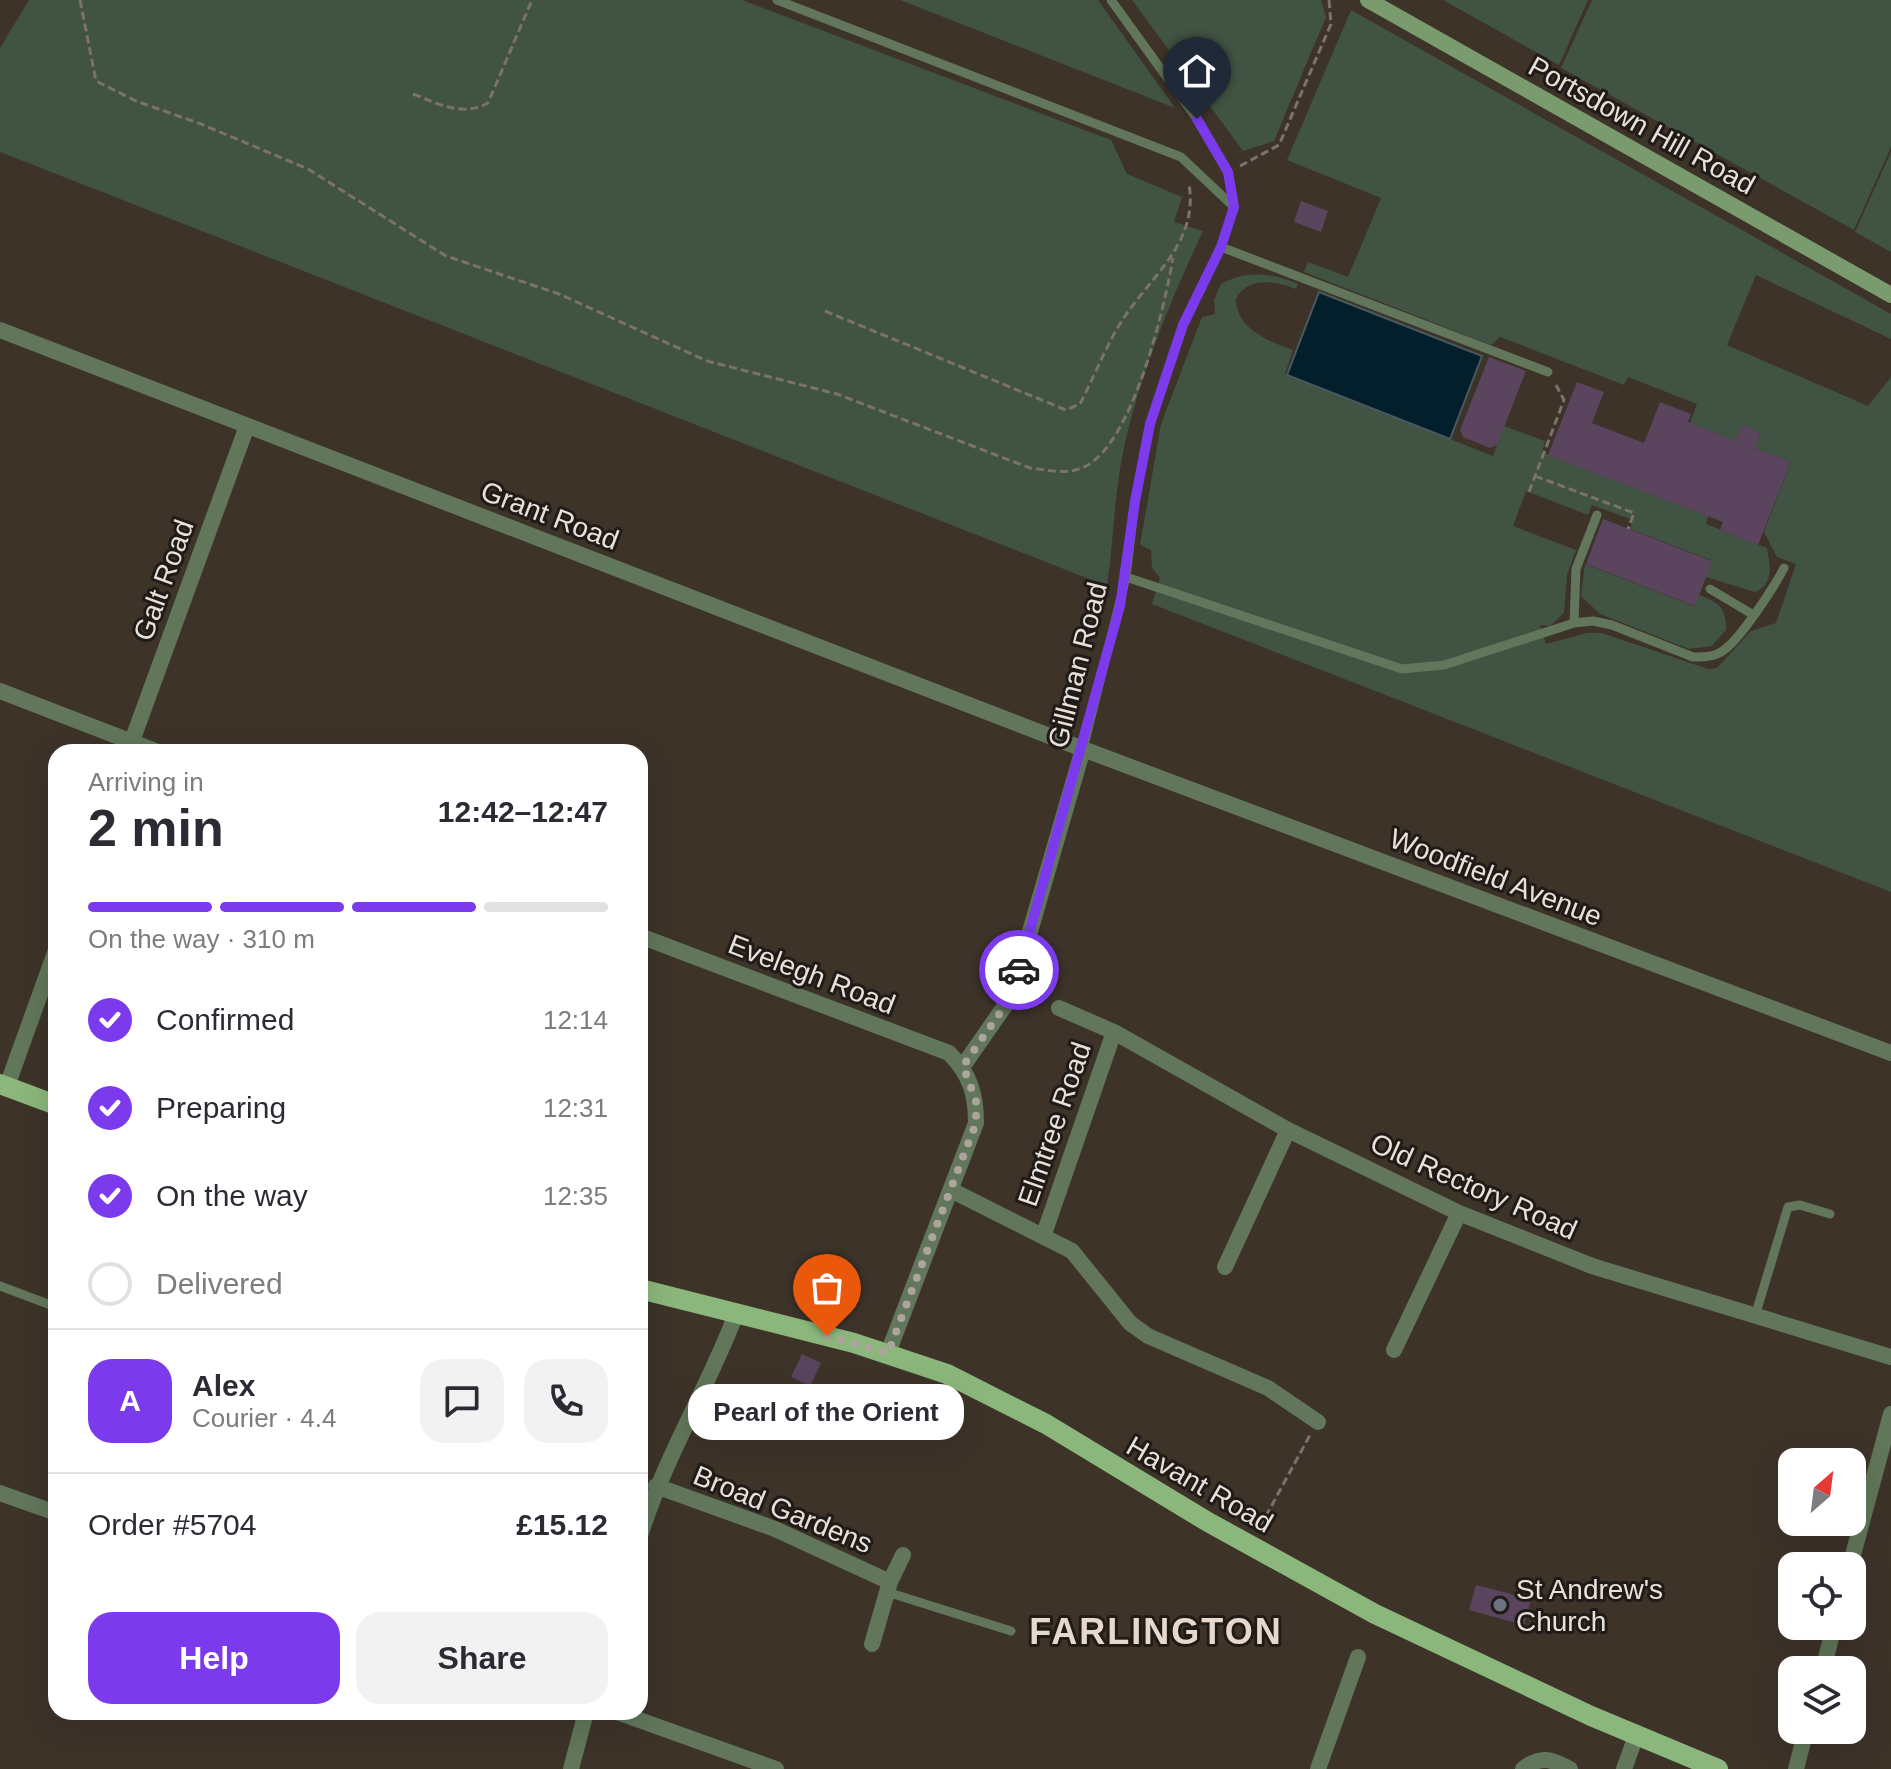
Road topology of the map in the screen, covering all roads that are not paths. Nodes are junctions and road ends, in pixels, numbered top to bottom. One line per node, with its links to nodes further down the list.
1 (777, 0): 4 (lane)
2 (1111, 0): 4 (lane, Gillman Road)
3 (1368, 0): 6 (main road, Portsdown Hill Road)
4 (1234, 207): 5 (lane, Gillman Road)
5 (1221, 247): 8 (lane); 12 (lane, Gillman Road)
6 (1891, 295)
7 (0, 330): 9 (street, Grant Road)
8 (1548, 372)
9 (247, 426): 18 (street, Galt Road); 19 (street, Grant Road)
10 (1597, 515): 15 (lane)
11 (1784, 568): 14 (lane)
12 (1126, 577): 15 (lane); 19 (lane, Gillman Road)
13 (1710, 589): 14 (lane)
14 (1752, 614): 15 (lane)
15 (1574, 623)
16 (0, 691): 17 (street)
17 (123, 744)
18 (131, 744)
19 (1083, 749): 24 (street, Woodfield Avenue); 25 (street, Gillman Road)
20 (648, 939): 25 (street, Evelegh Road)
21 (48, 970): 26 (street)
22 (1059, 1008): 23 (street, Old Rectory Road)
23 (1114, 1032): 28 (street, Old Rectory Road); 32 (street, Elmtree Road)
24 (1891, 1053)
25 (963, 1066): 29 (street)
26 (3, 1085): 27 (main road)
27 (48, 1102)
28 (1288, 1130): 30 (street, Old Rectory Road); 33 (street)
29 (953, 1191): 32 (street); 40 (street)
30 (1459, 1213): 38 (street, Old Rectory Road); 39 (street)
31 (1830, 1214): 38 (lane)
32 (1044, 1234): 43 (street)
33 (1225, 1267)
34 (0, 1286): 36 (lane)
35 (648, 1291): 37 (main road, Havant Road)
36 (48, 1304)
37 (736, 1314): 40 (main road, Havant Road); 44 (street)
38 (1755, 1316): 41 (street, Old Rectory Road)
39 (1394, 1350)
40 (888, 1353): 56 (main road, Havant Road)
41 (1891, 1357)
42 (1891, 1414): 48 (street)
43 (1318, 1422)
44 (656, 1486): 46 (street); 50 (street, Broad Gardens)
45 (0, 1493): 47 (street)
46 (648, 1505)
47 (48, 1510)
48 (1854, 1552)
49 (903, 1555): 50 (street, Broad Gardens)
50 (889, 1587): 51 (lane); 52 (street, Broad Gardens)
51 (1011, 1631)
52 (872, 1644)
53 (1358, 1657): 60 (street)
54 (584, 1720): 58 (street)
55 (639, 1720): 59 (street)
56 (1636, 1736): 63 (street); 64 (main road, Havant Road)
57 (1802, 1744): 65 (street)
58 (571, 1769)
59 (776, 1769)
60 (1318, 1769)
61 (1523, 1769): 62 (street)
62 (1570, 1769)
63 (1624, 1769)
64 (1718, 1769)
65 (1796, 1769)

